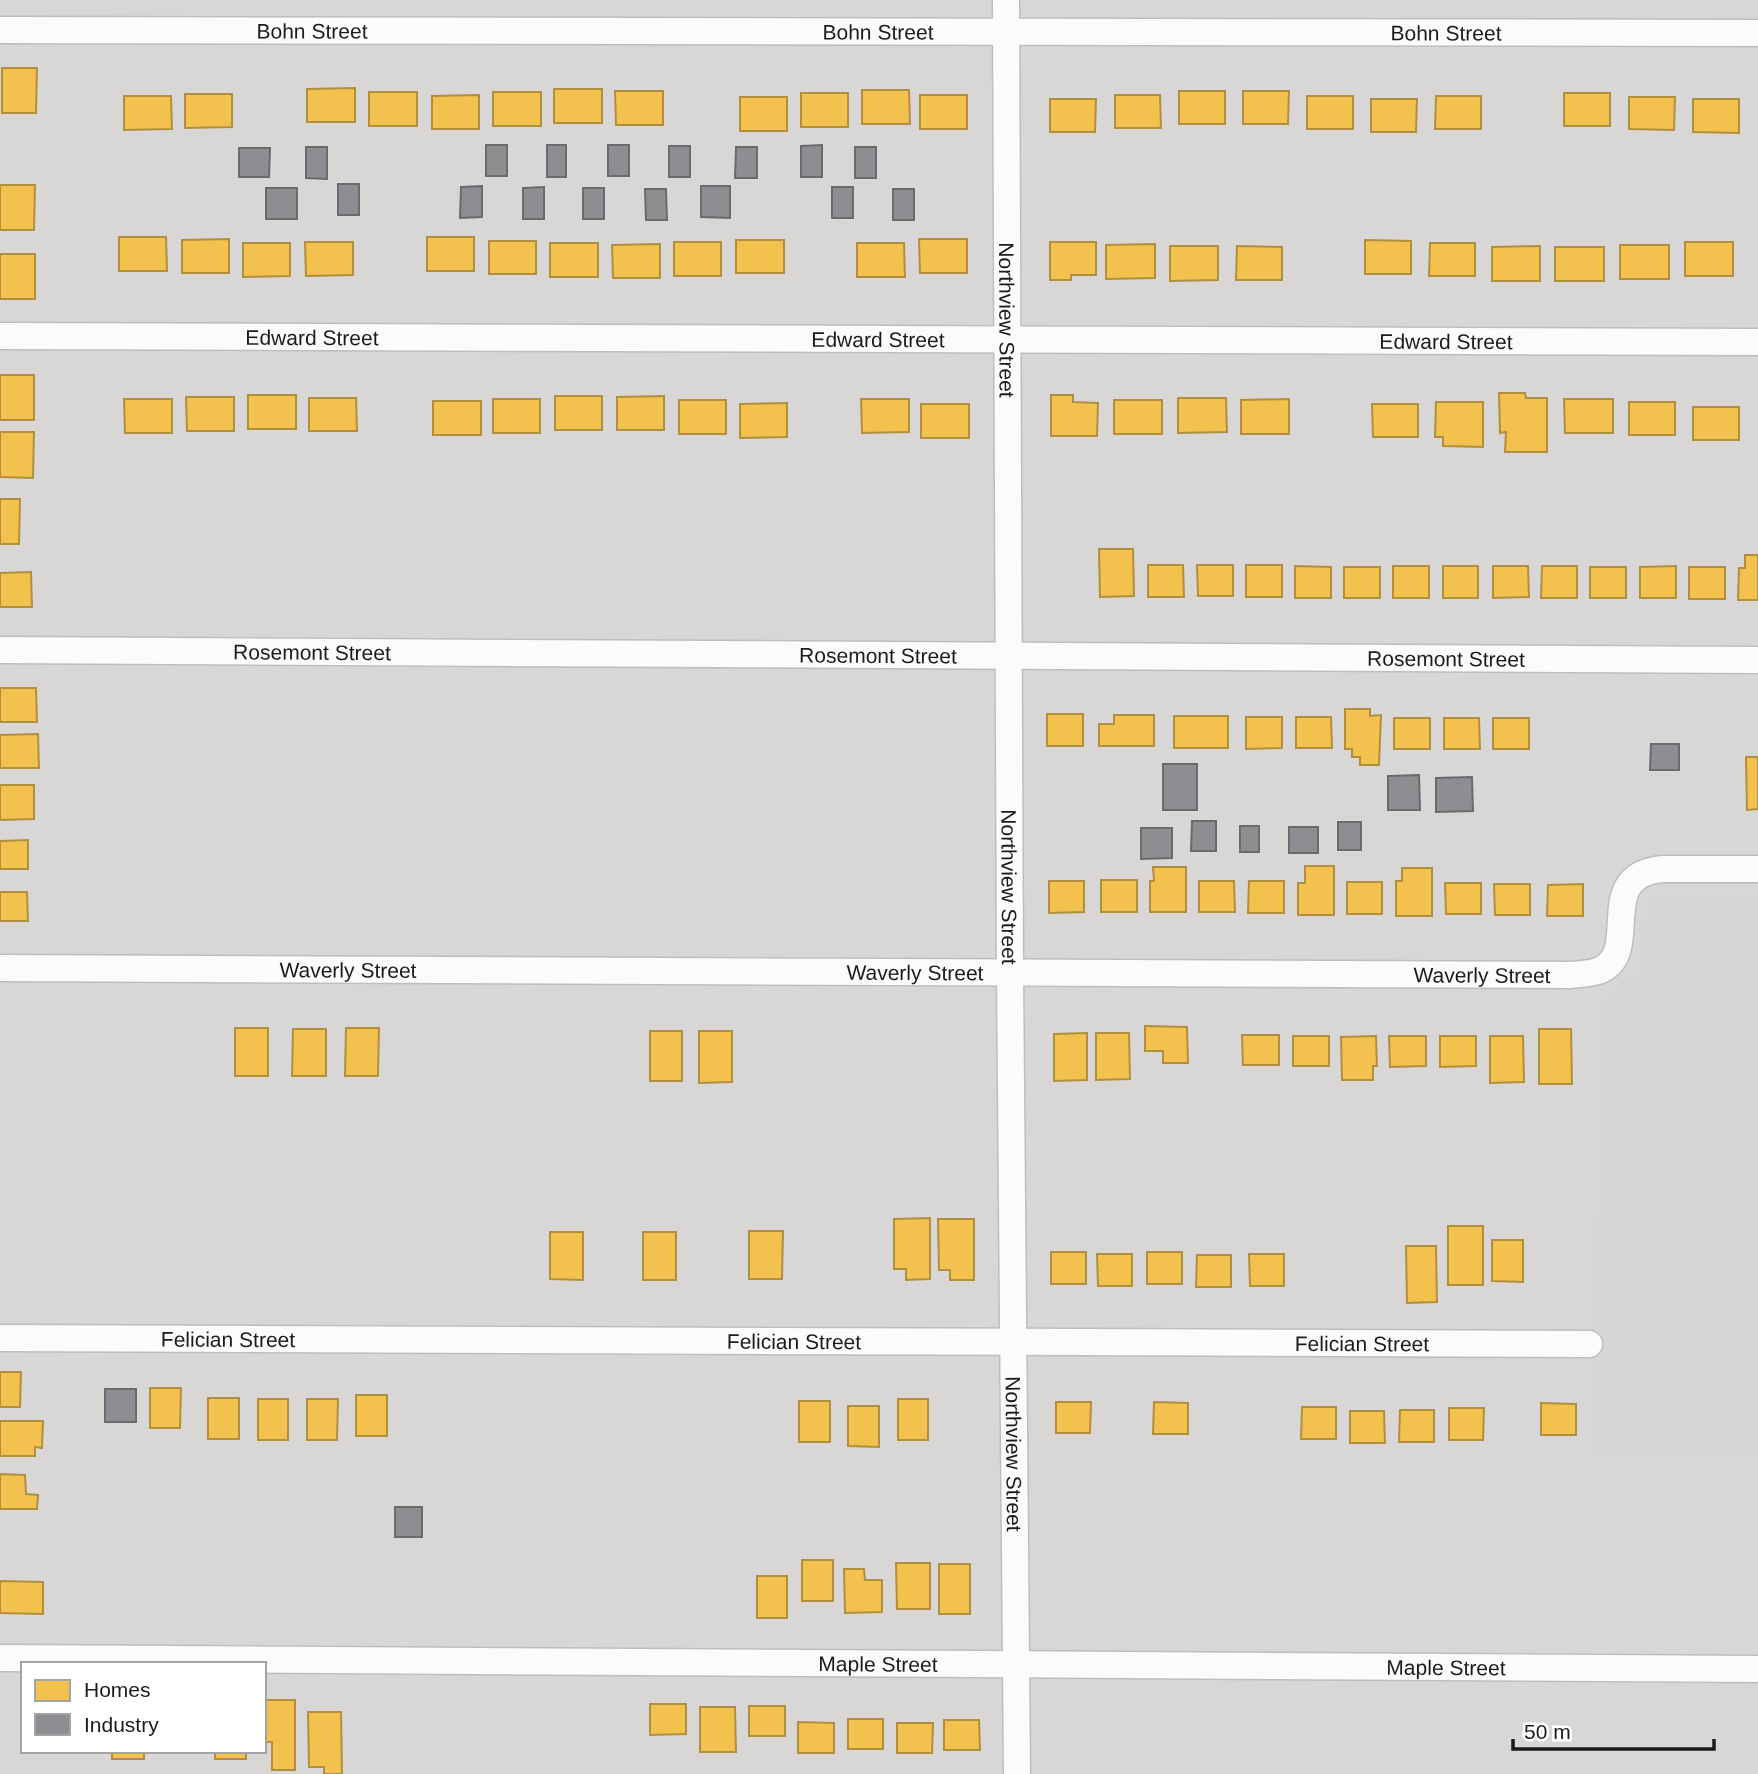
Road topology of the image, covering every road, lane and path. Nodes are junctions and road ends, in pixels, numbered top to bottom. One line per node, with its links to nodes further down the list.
1 (1006, 0): 3 (street, Northview Street)
2 (0, 30): 3 (street, Bohn Street)
3 (1006, 31): 4 (street, Bohn Street); 6 (street, Northview Street)
4 (1758, 33)
5 (0, 336): 6 (street, Edward Street)
6 (1008, 339): 7 (street, Edward Street); 9 (street, Northview Street)
7 (1758, 342)
8 (0, 650): 9 (street, Rosemont Street)
9 (1009, 656): 10 (street, Rosemont Street); 13 (street, Northview Street)
10 (1758, 660)
11 (1758, 869): 13 (street, Waverly Street)
12 (0, 968): 13 (street, Waverly Street)
13 (1010, 973): 15 (street, Northview Street)
14 (0, 1338): 15 (street, Felician Street)
15 (1013, 1341): 16 (street, Felician Street); 18 (street, Northview Street)
16 (1588, 1344)
17 (0, 1658): 18 (street, Maple Street)
18 (1016, 1663): 19 (street, Maple Street); 20 (street, Northview Street)
19 (1758, 1669)
20 (1017, 1774)

